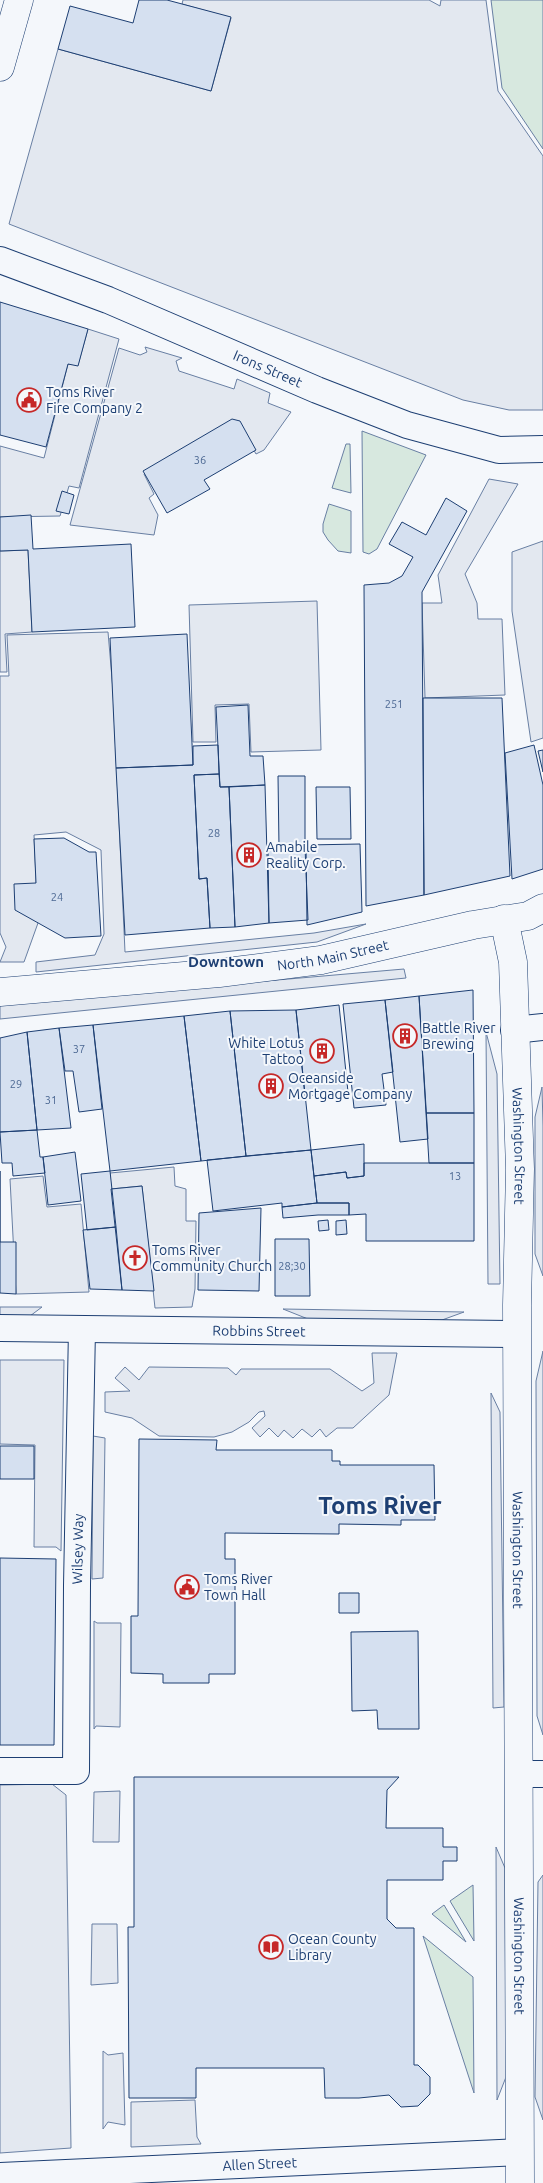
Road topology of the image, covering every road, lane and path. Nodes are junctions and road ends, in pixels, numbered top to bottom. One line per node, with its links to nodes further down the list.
1 (20, 0): 2 (main road)
2 (0, 67)
3 (0, 260): 4 (street, Irons Street)
4 (543, 449)
5 (543, 908): 6 (main road, North Main Street)
6 (504, 919): 7 (main road, North Main Street); 9 (main road, Washington Street)
7 (0, 992)
8 (543, 1027): 9 (street)
9 (514, 1030): 12 (main road, Washington Street)
10 (0, 1328): 11 (street, Robbins Street)
11 (82, 1329): 12 (street, Robbins Street); 13 (street, Wilsey Way)
12 (518, 1334): 14 (main road, Washington Street)
13 (0, 1771)
14 (531, 1774): 15 (main road, Washington Street)
15 (519, 2152): 16 (street, Allen Street); 17 (main road, Washington Street)
16 (0, 2176)
17 (520, 2183)

